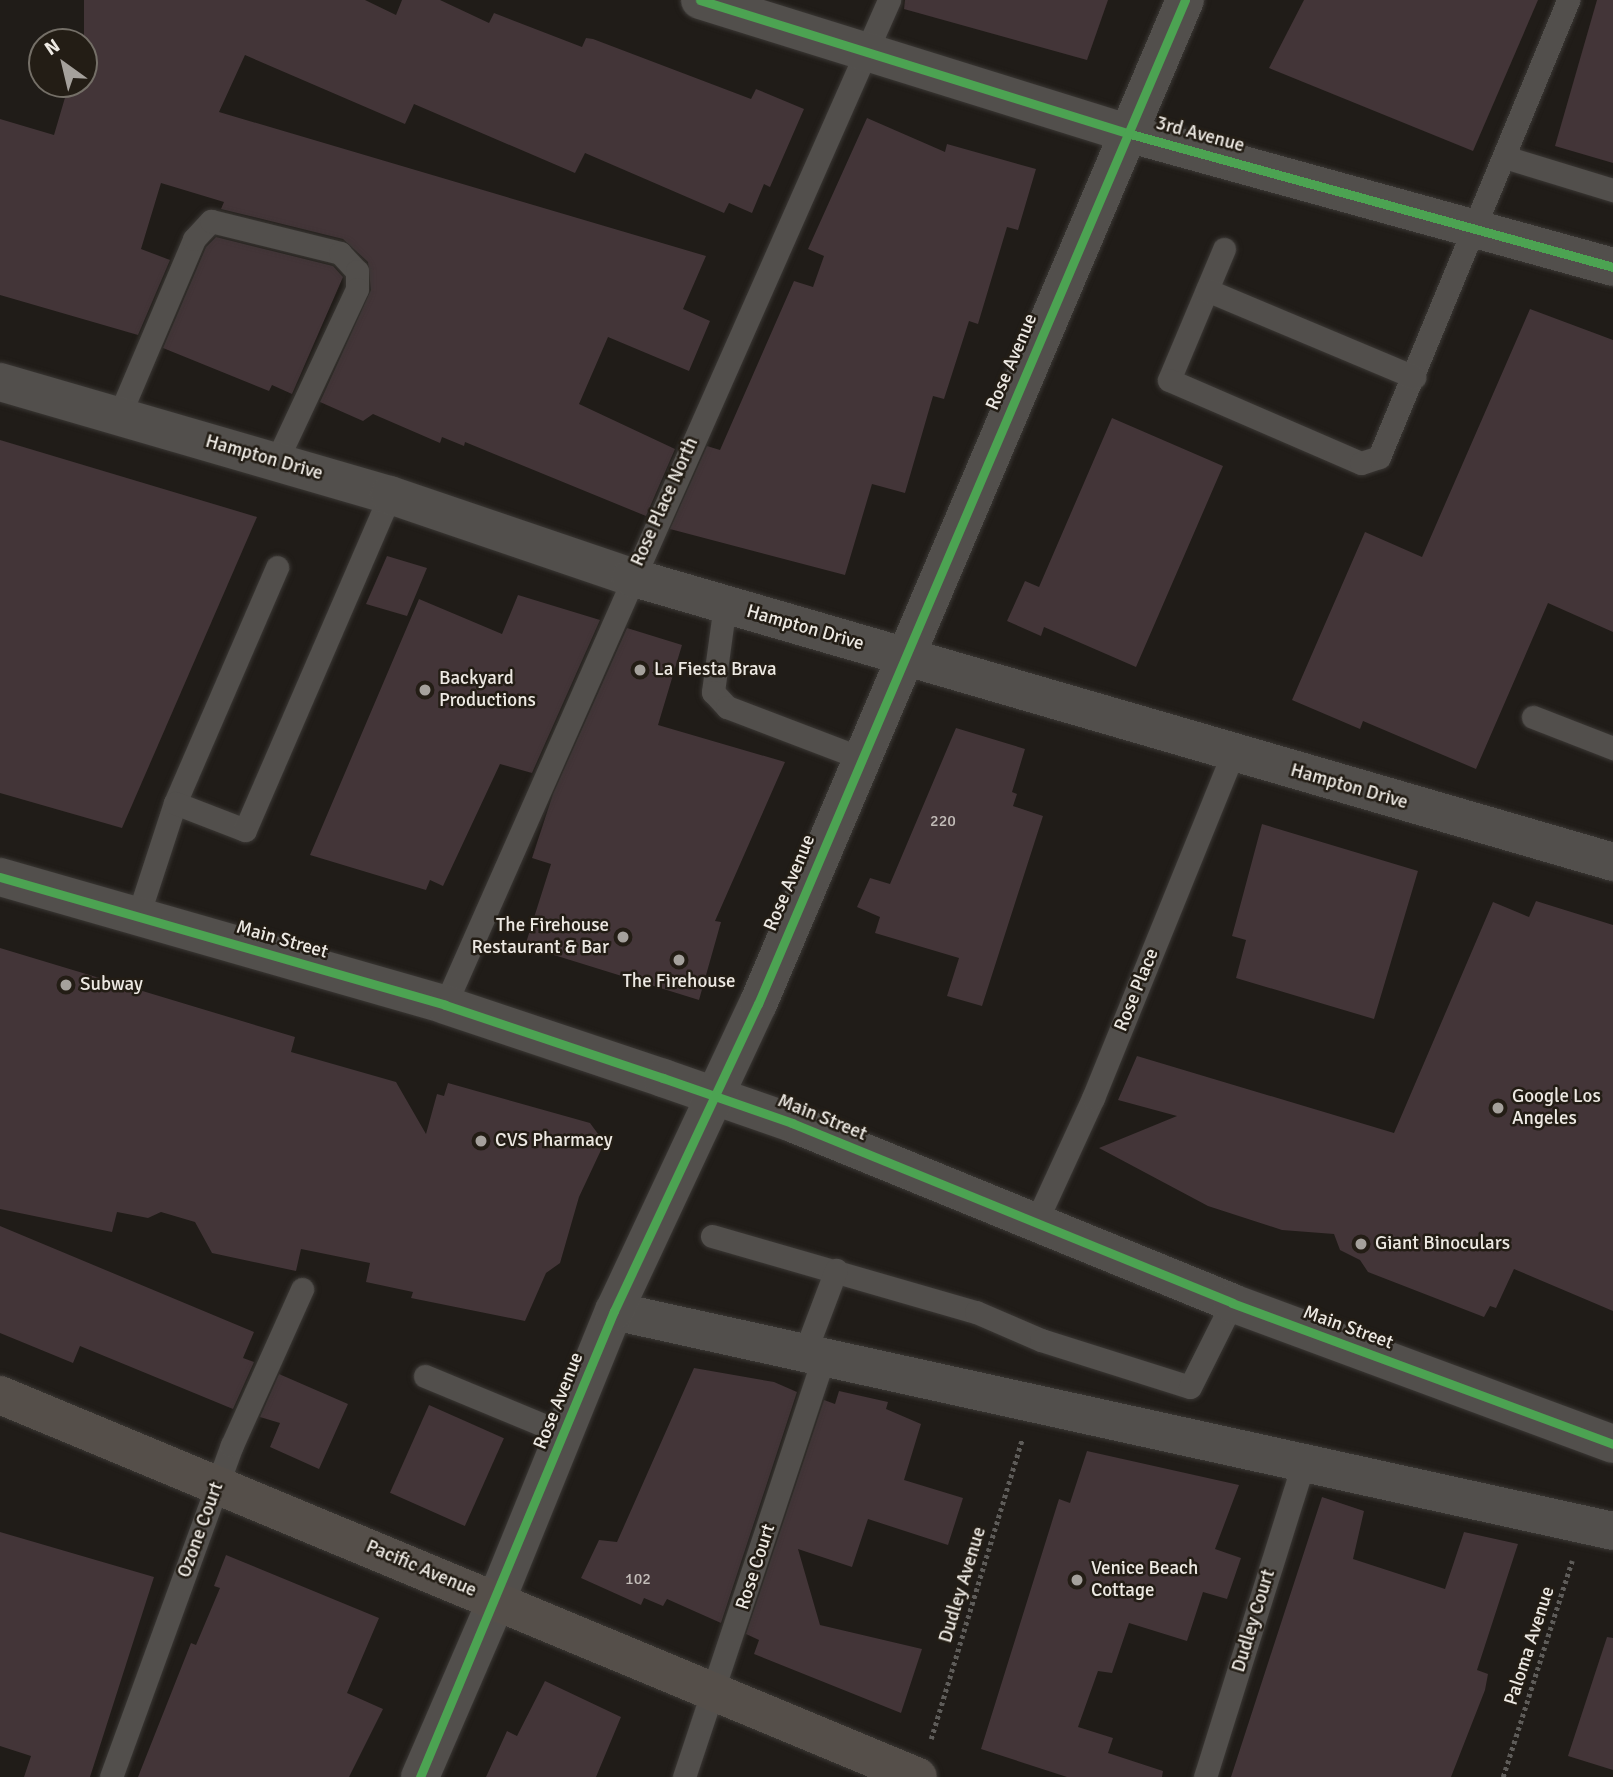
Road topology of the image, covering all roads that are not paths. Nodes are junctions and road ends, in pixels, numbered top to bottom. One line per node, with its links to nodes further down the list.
1 (701, 0): 5 (street, 3rd Avenue)
2 (890, 0): 5 (lane, Rose Place North)
3 (1185, 0): 6 (street, Rose Avenue)
4 (1568, 0): 7 (lane)
5 (868, 49): 6 (street, 3rd Avenue); 19 (lane, Rose Place North)
6 (1127, 133): 9 (street, 3rd Avenue); 21 (street, Rose Avenue)
7 (1505, 157): 8 (lane); 9 (lane)
8 (1613, 190)
9 (1475, 227): 11 (street, 3rd Avenue); 13 (lane)
10 (1224, 249): 12 (lane)
11 (1613, 267)
12 (1207, 290): 13 (lane); 13 (lane)
13 (1414, 376)
14 (0, 382): 15 (street, Hampton Drive)
15 (119, 416): 16 (street, Hampton Drive); 16 (lane)
16 (276, 462): 17 (street, Hampton Drive)
17 (390, 495): 19 (street, Hampton Drive); 26 (lane)
18 (277, 567): 26 (lane)
19 (631, 577): 20 (street, Hampton Drive); 30 (lane, Rose Place North)
20 (726, 604): 21 (street, Hampton Drive); 25 (lane)
21 (906, 657): 24 (street, Hampton Drive); 25 (street, Rose Avenue)
22 (1533, 717): 23 (lane)
23 (1613, 748)
24 (1233, 754): 27 (street, Hampton Drive); 32 (lane, Rose Place)
25 (863, 759): 31 (street, Rose Avenue)
26 (175, 803): 29 (lane)
27 (1613, 862)
28 (0, 877): 29 (street, Main Street)
29 (138, 916): 30 (street, Main Street)
30 (445, 1005): 31 (street, Main Street)
31 (713, 1096): 32 (street, Main Street); 37 (street, Rose Avenue)
32 (1035, 1224): 36 (street, Main Street)
33 (712, 1236): 34 (lane)
34 (836, 1270): 36 (lane); 38 (lane, Rose Court)
35 (302, 1289): 44 (lane, Ozone Court)
36 (1232, 1303): 42 (street, Main Street)
37 (614, 1311): 38 (street); 41 (street, Rose Avenue)
38 (815, 1354): 43 (street); 47 (lane, Rose Court)
39 (425, 1376): 41 (lane)
40 (0, 1395): 44 (main road, Pacific Avenue)
41 (565, 1434): 46 (street, Rose Avenue)
42 (1613, 1444)
43 (1303, 1465): 45 (street); 52 (lane, Dudley Court)
44 (218, 1483): 46 (main road, Pacific Avenue); 49 (lane, Ozone Court)
45 (1599, 1527)
46 (496, 1601): 47 (main road, Pacific Avenue); 50 (street, Rose Avenue)
47 (715, 1696): 48 (main road, Pacific Avenue); 51 (lane, Rose Court)
48 (924, 1760)
49 (111, 1777)
50 (420, 1777)
51 (684, 1777)
52 (1205, 1777)

